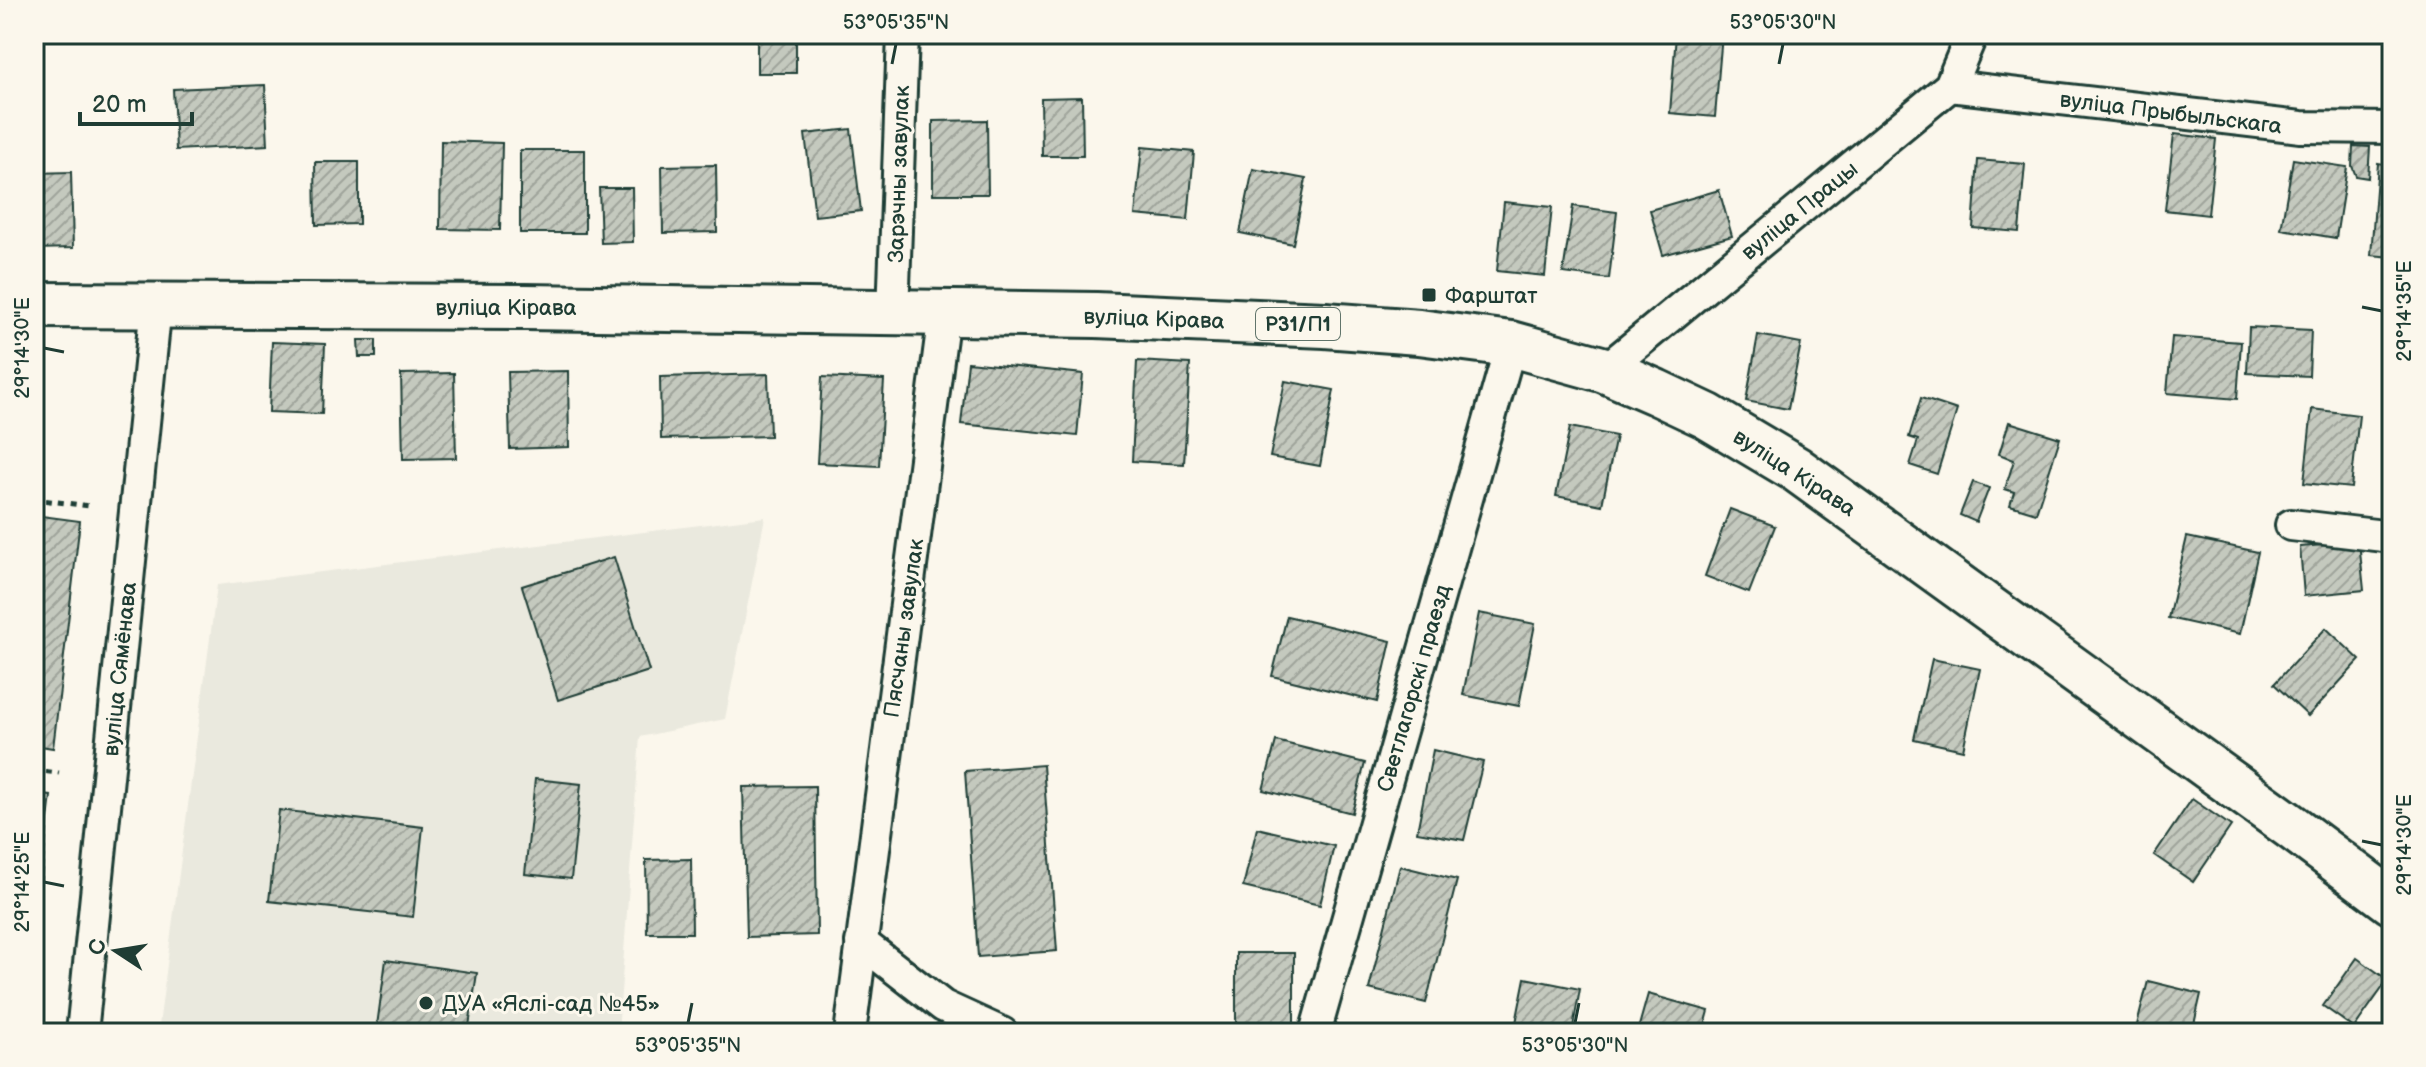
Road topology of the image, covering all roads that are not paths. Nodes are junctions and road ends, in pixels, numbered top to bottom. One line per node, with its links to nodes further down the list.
1 (903, 34): 7 (street, Зарэчны завулак)
2 (1972, 34): 3 (street, вуліца Працы)
3 (1950, 86): 4 (street, вуліца Прыбыльскага); 10 (street, вуліца Працы)
4 (2392, 128)
5 (34, 305): 6 (main road, вуліца Кірава / Р31/П1)
6 (156, 305): 7 (main road, вуліца Кірава / Р31/П1); 15 (street, вуліца Сямёнава)
7 (893, 314): 8 (main road, вуліца Кірава / Р31/П1)
8 (944, 314): 9 (main road, вуліца Кірава / Р31/П1); 14 (street, Пясчаны завулак)
9 (1511, 344): 10 (main road, вуліца Кірава / Р31/П1); 18 (street, Светлагорскі праезд)
10 (1605, 370): 13 (main road, вуліца Кірава / Р31/П1)
11 (2291, 525): 12 (street)
12 (2392, 537)
13 (2392, 902)
14 (861, 942): 16 (street, Пясчаны завулак); 17 (street)
15 (82, 1033)
16 (850, 1033)
17 (1002, 1033)
18 (1315, 1033)

